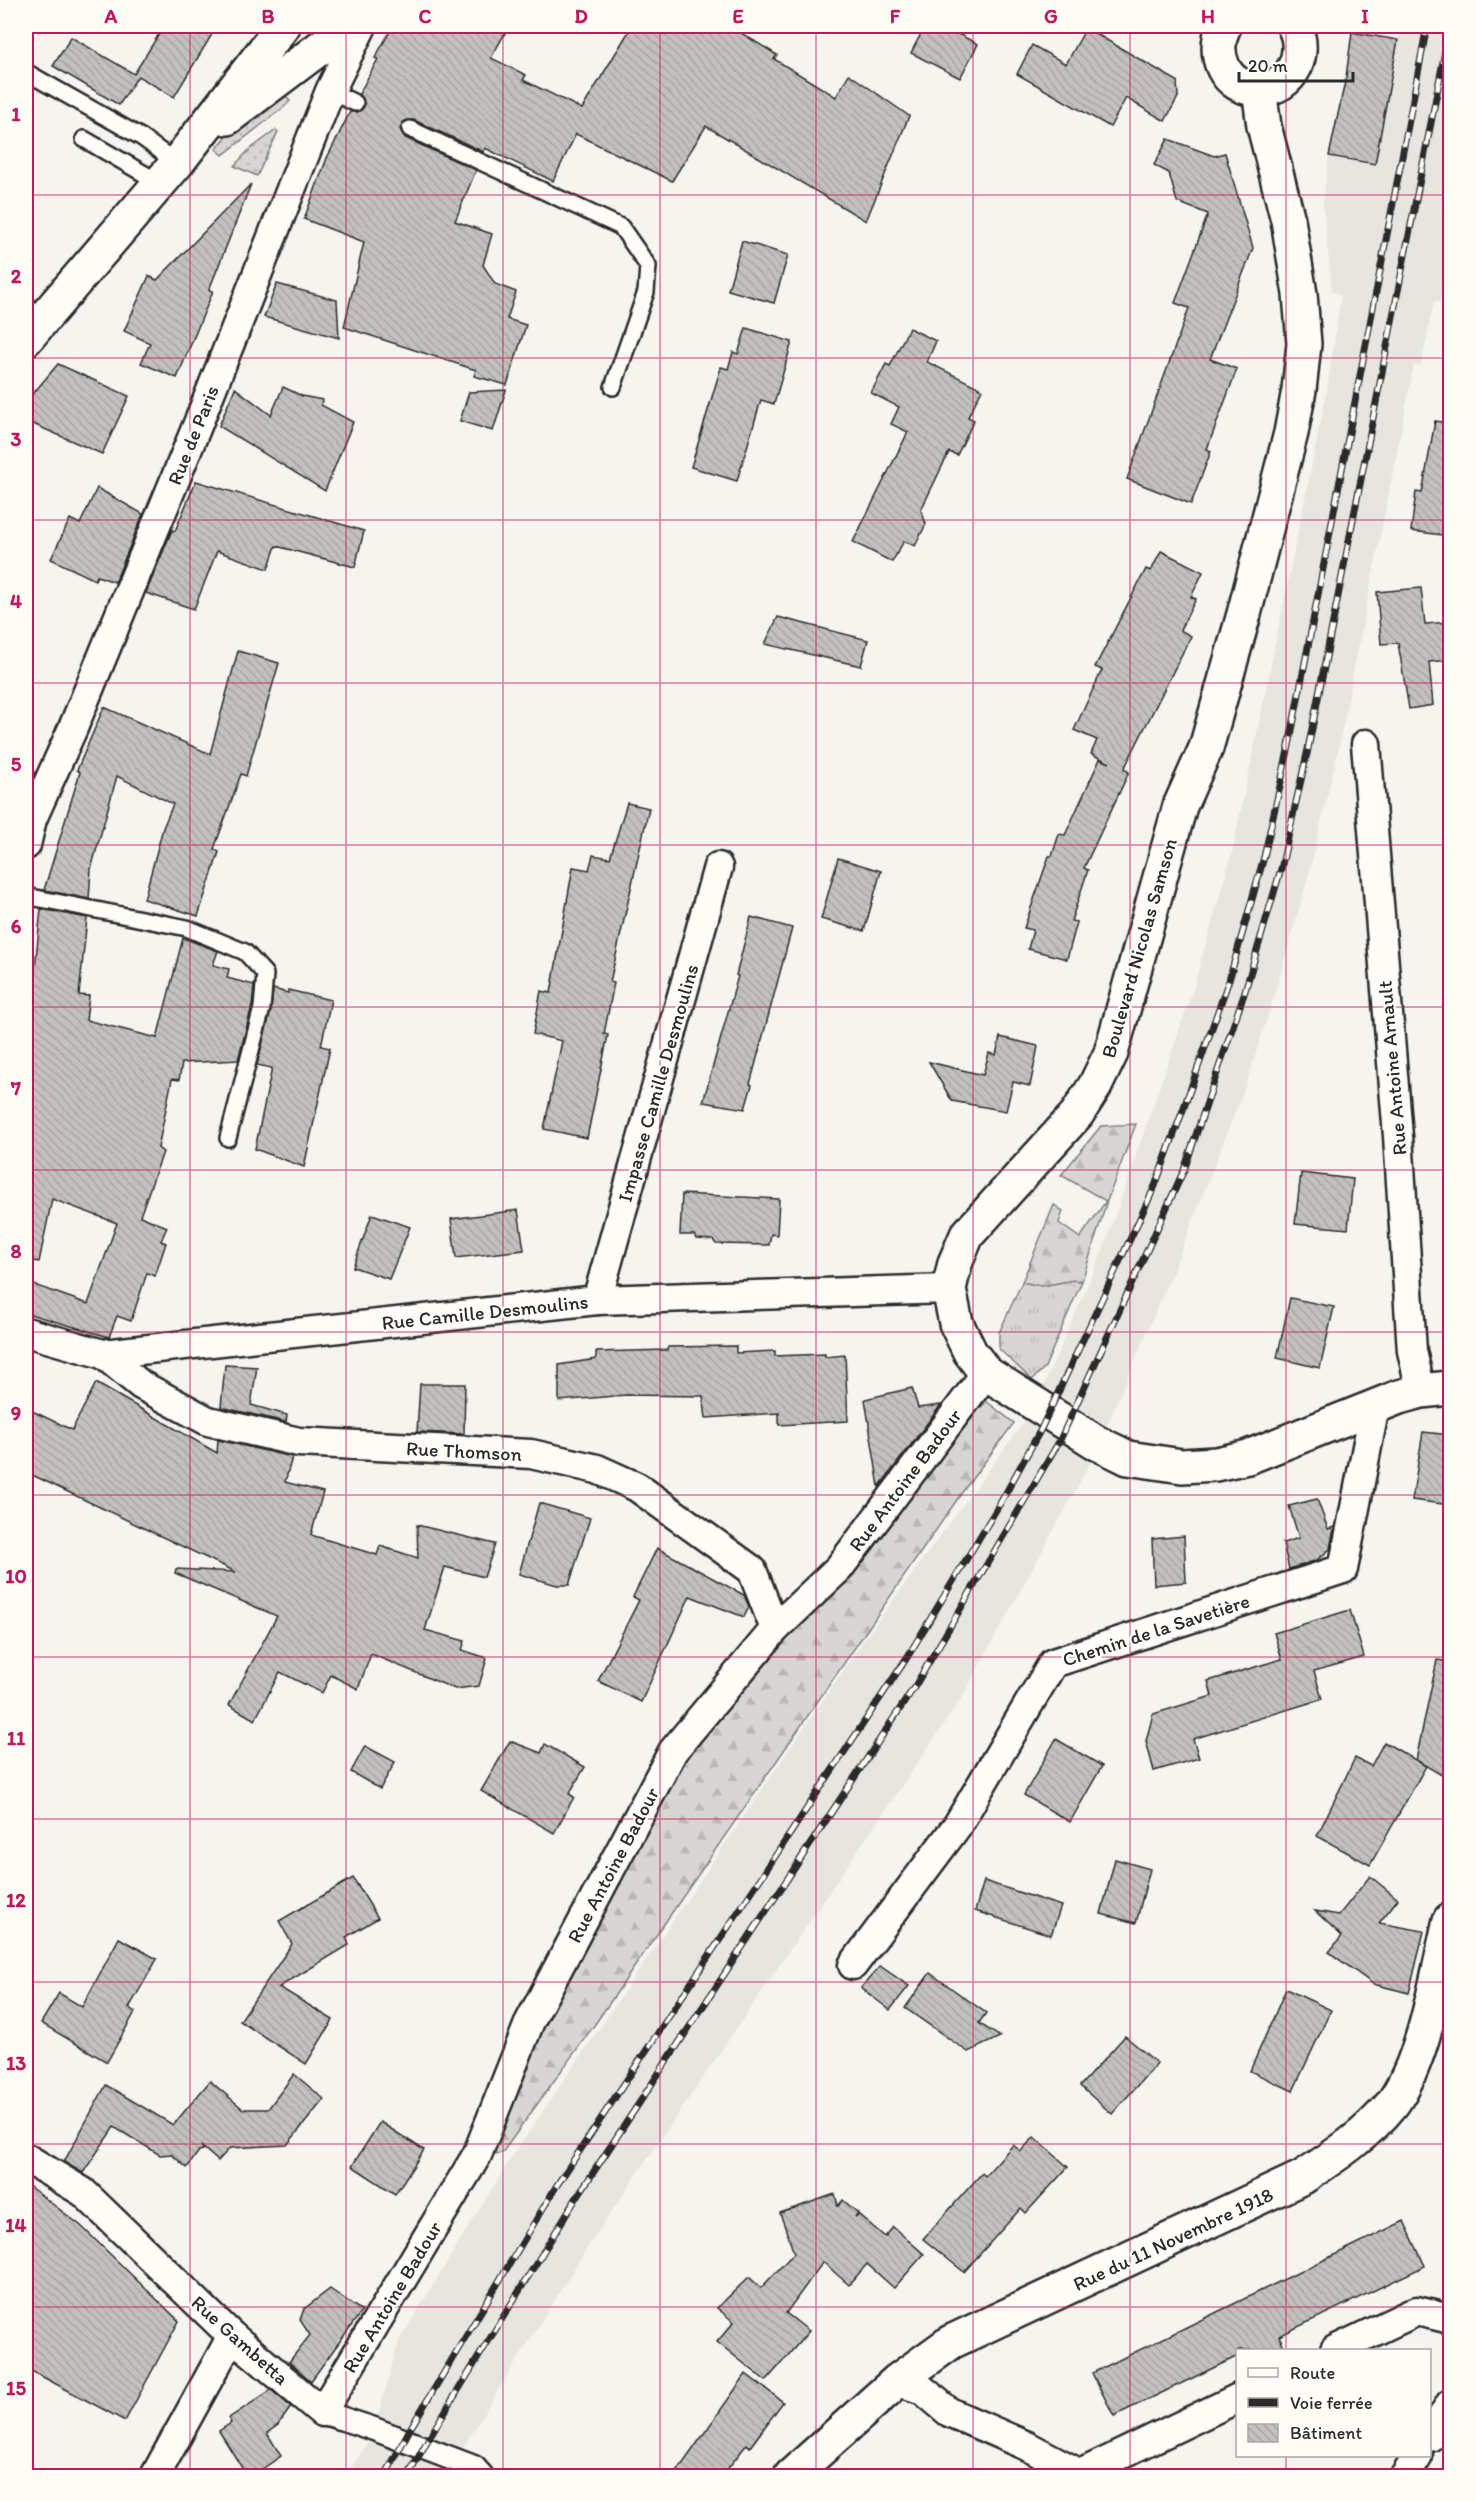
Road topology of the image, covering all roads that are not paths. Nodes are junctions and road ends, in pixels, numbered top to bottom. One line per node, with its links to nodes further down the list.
1 (283, 26): 10 (street)
2 (349, 26): 10 (street)
3 (362, 26): 14 (street, Rue de Paris)
4 (1294, 26): 7 (street)
5 (1215, 29): 7 (street)
6 (26, 72): 10 (lane)
7 (1259, 89): 18 (street, Boulevard Nicolas Samson)
8 (410, 129): 12 (lane)
9 (84, 139): 10 (lane)
10 (173, 167): 11 (street)
11 (26, 339)
12 (613, 387)
13 (1366, 744): 23 (street, Rue Antoine Arnault)
14 (26, 845)
15 (718, 867): 19 (street, Impasse Camille Desmoulins)
16 (26, 896): 17 (lane)
17 (228, 1138)
18 (949, 1290): 19 (street, Rue Camille Desmoulins); 22 (street, Boulevard Nicolas Samson)
19 (597, 1300): 21 (street, Rue Camille Desmoulins)
20 (26, 1332): 21 (street, Rue Camille Desmoulins)
21 (103, 1354): 25 (street, Rue Thomson)
22 (986, 1373): 24 (street, Boulevard Nicolas Samson); 25 (street, Rue Antoine Badour)
23 (1436, 1390): 24 (street, Boulevard Nicolas Samson)
24 (1375, 1406): 27 (street, Chemin de la Savetière)
25 (776, 1629): 35 (street, Rue Antoine Badour)
26 (1450, 1920): 32 (street, Rue du 11 Novembre 1918)
27 (852, 1965)
28 (26, 2158): 30 (street, Rue Gambetta)
29 (1450, 2319): 31 (street)
30 (232, 2336): 35 (street, Rue Gambetta); 39 (street)
31 (1337, 2349)
32 (897, 2381): 38 (street); 41 (street, Rue du 11 Novembre 1918)
33 (1236, 2399): 38 (street)
34 (1450, 2404): 36 (street)
35 (322, 2412): 40 (street, Rue Gambetta)
36 (1431, 2435)
37 (1417, 2457): 42 (street)
38 (1079, 2475)
39 (155, 2476)
40 (482, 2476)
41 (791, 2476)
42 (1404, 2476)

